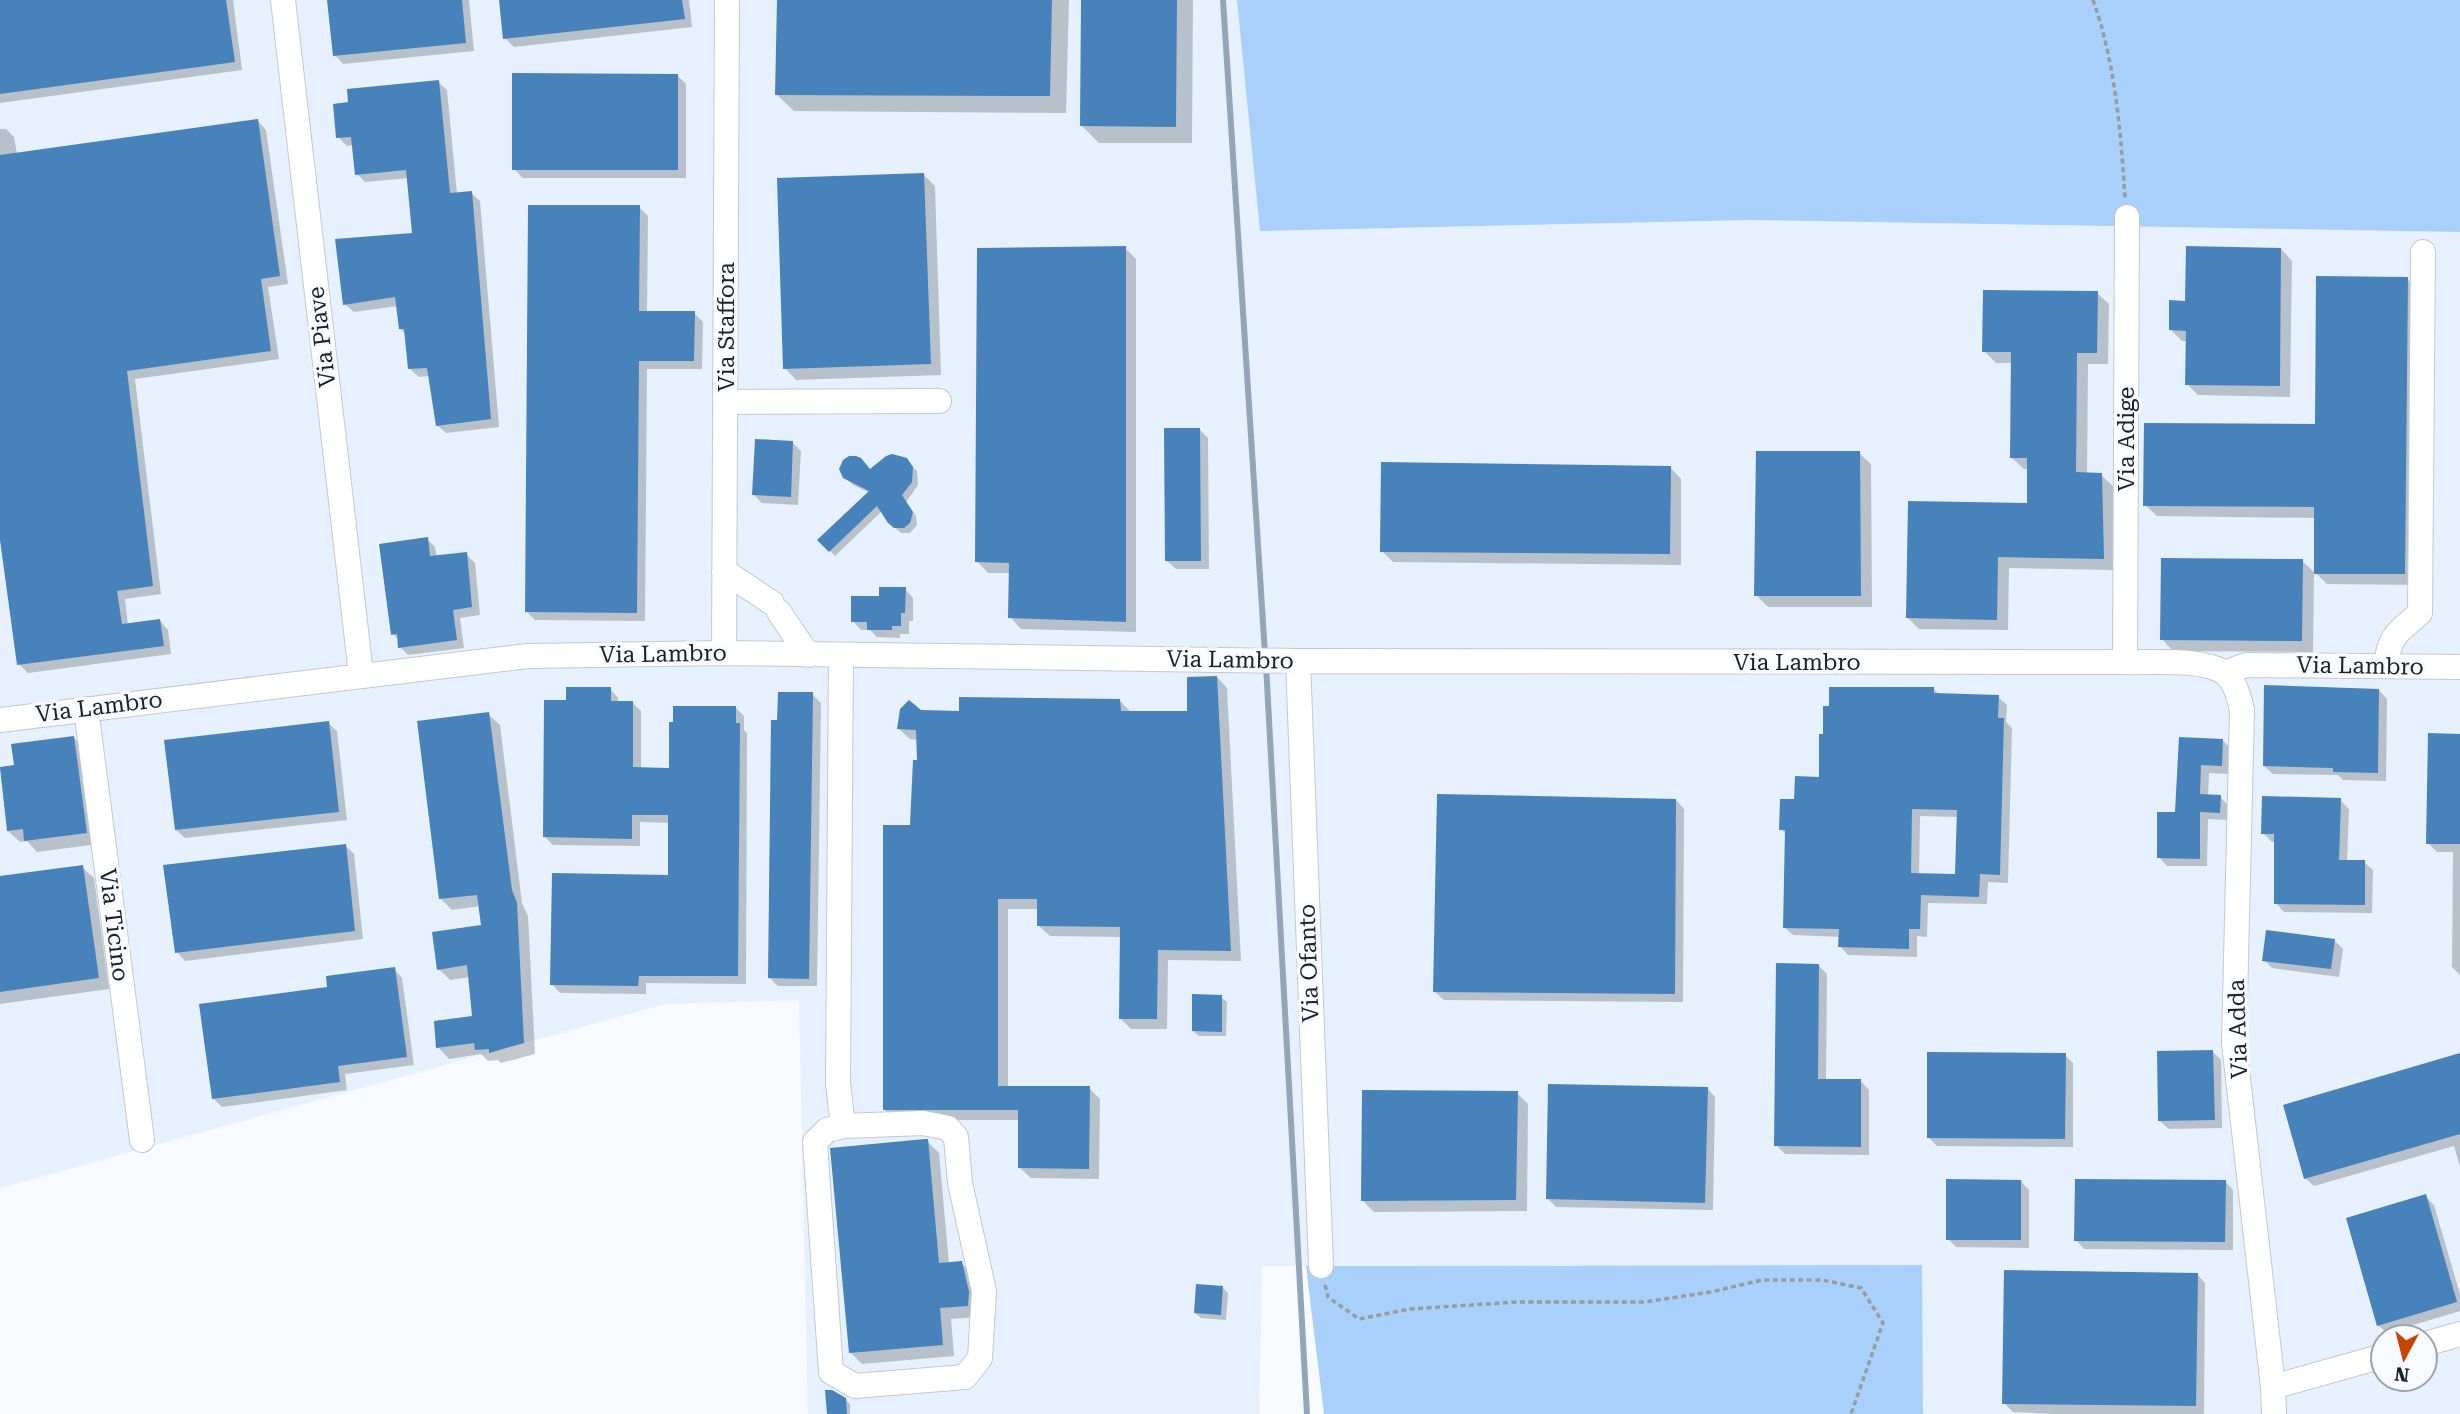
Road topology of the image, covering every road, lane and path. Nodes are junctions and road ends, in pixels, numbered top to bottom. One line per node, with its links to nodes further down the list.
1 (283, 0): 17 (street, Via Piave)
2 (727, 0): 7 (street, Via Staffora)
3 (2093, 0): 4 (path)
4 (2127, 217): 13 (street, Via Adige)
5 (2423, 252): 14 (street)
6 (939, 401): 7 (street)
7 (726, 402): 8 (street, Via Staffora)
8 (724, 571): 9 (street, Via Staffora); 10 (street)
9 (724, 653): 10 (street, Via Lambro); 17 (street, Via Lambro)
10 (808, 654): 11 (street, Via Lambro)
11 (841, 656): 12 (street, Via Lambro); 20 (street)
12 (1292, 661): 13 (street, Via Lambro); 22 (street, Via Ofanto)
13 (2125, 662): 16 (street, Via Lambro)
14 (2386, 666): 15 (street, Via Lambro); 16 (street, Via Lambro)
15 (2460, 667)
16 (2225, 673): 26 (street, Via Adda)
17 (361, 674): 18 (street, Via Lambro)
18 (86, 709): 19 (street, Via Lambro); 21 (street, Via Ticino)
19 (0, 720)
20 (843, 1126): 20 (street)
21 (142, 1140)
22 (1321, 1266): 27 (path)
23 (2460, 1334): 24 (street)
24 (2439, 1340)
25 (2369, 1360): 26 (street)
26 (2273, 1387): 28 (street, Via Adda)
27 (1851, 1414)
28 (2274, 1414)

